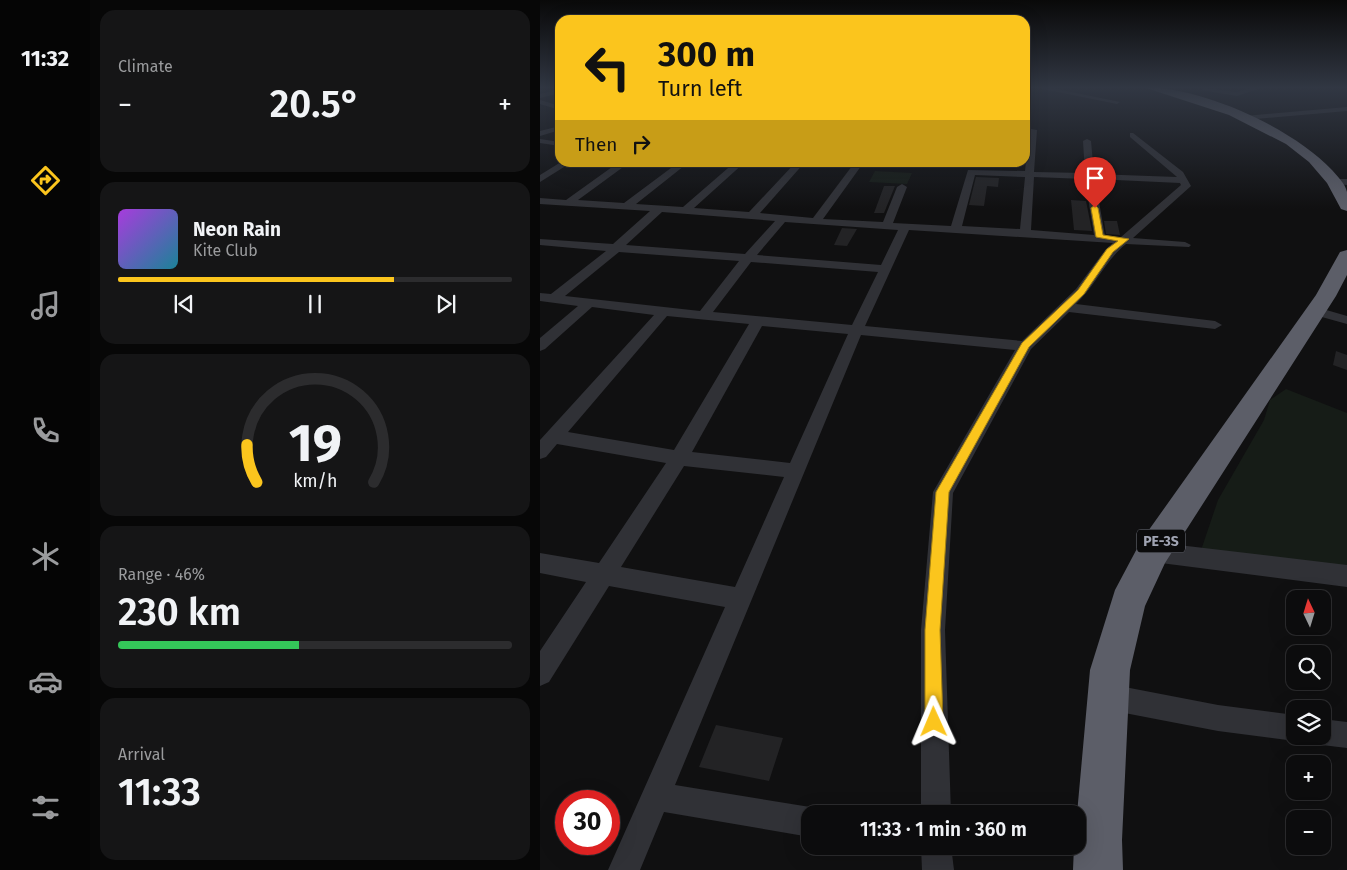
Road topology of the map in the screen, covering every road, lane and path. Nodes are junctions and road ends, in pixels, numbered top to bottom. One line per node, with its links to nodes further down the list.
1 (1264, 128): 19 (highway)
2 (555, 130): 4 (street)
3 (1030, 130): 15 (street)
4 (540, 134)
5 (1133, 134): 18 (street)
6 (540, 140): 8 (street)
7 (1087, 141): 17 (street)
8 (555, 143)
9 (559, 167): 16 (street)
10 (619, 167): 22 (street)
11 (678, 167): 23 (street)
12 (735, 167): 26 (street)
13 (795, 167): 27 (street)
14 (853, 167): 29 (street)
15 (1030, 175): 17 (street); 31 (street); 32 (street)
16 (542, 176)
17 (1090, 178): 18 (street); 33 (street)
18 (1184, 180): 34 (street)
19 (1341, 182): 24 (highway)
20 (902, 187): 30 (street)
21 (542, 202): 22 (street)
22 (568, 203): 23 (street)
23 (627, 206): 25 (street)
24 (1347, 206)
25 (659, 209): 26 (street); 37 (street)
26 (686, 210): 27 (street)
27 (752, 215): 28 (street)
28 (782, 219): 29 (street); 39 (street)
29 (816, 222): 30 (street)
30 (896, 226): 31 (street); 40 (street)
31 (956, 229): 32 (street)
32 (1025, 233): 33 (street)
33 (1100, 237): 34 (street)
34 (1125, 239): 36 (street); 44 (street)
35 (540, 242): 37 (street)
36 (1185, 245)
37 (616, 248): 39 (street); 42 (street)
38 (1347, 256): 45 (highway, PE-3S)
39 (747, 259): 40 (street); 47 (street)
40 (887, 269): 51 (street)
41 (540, 296): 42 (street)
42 (555, 298): 43 (street)
43 (590, 302): 46 (street); 52 (street)
44 (1064, 307): 50 (street); 53 (street)
45 (1316, 311): 48 (street); 58 (highway, PE-3S)
46 (664, 312): 47 (street); 54 (street)
47 (703, 316): 49 (street)
48 (1347, 320)
49 (758, 321): 51 (street); 56 (street)
50 (1215, 325)
51 (856, 331): 53 (street); 57 (street)
52 (540, 346)
53 (1025, 346): 69 (street)
54 (554, 437): 55 (street); 56 (street)
55 (540, 452)
56 (679, 458): 57 (street); 60 (street)
57 (797, 471): 62 (street)
58 (1153, 552): 61 (street); 64 (highway, PE-3S)
59 (540, 563): 60 (street)
60 (602, 576): 62 (street); 63 (street)
61 (1347, 576)
62 (742, 599): 68 (street)
63 (540, 673)
64 (1109, 697): 65 (street); 74 (highway, PE-3S)
65 (1286, 727)
66 (1331, 733): 67 (street)
67 (1347, 736)
68 (656, 796): 70 (street); 72 (street)
69 (936, 805)
70 (801, 820)
71 (937, 855): 73 (street)
72 (624, 870)
73 (938, 870)
74 (1098, 870)

